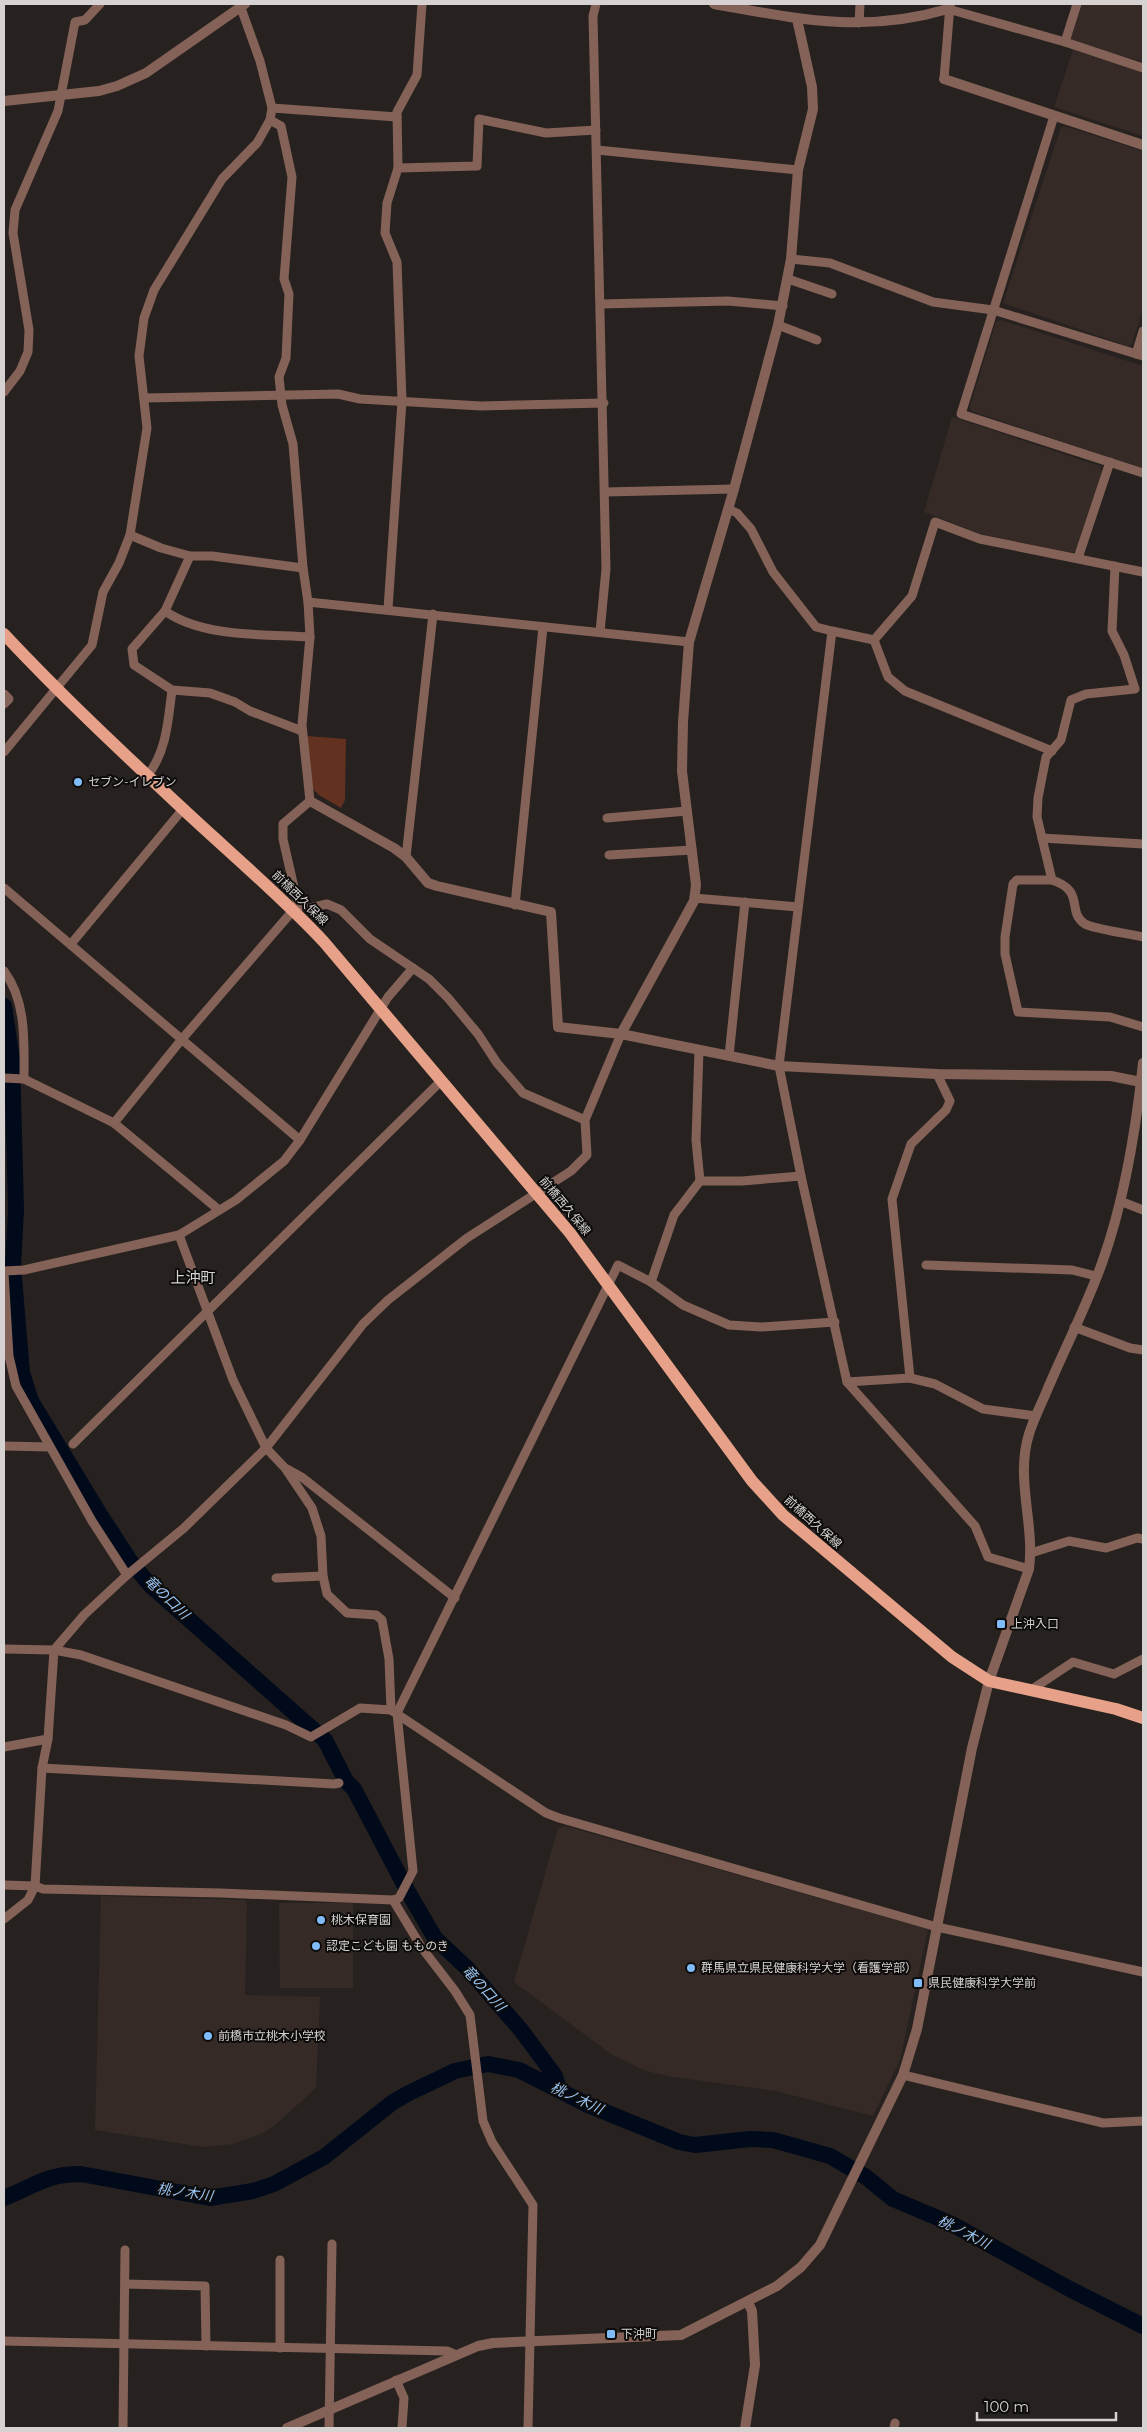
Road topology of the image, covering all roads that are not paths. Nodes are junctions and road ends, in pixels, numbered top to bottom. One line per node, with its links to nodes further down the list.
1 (100, 4): 15 (street)
2 (422, 4): 19 (street)
3 (596, 4): 21 (street)
4 (714, 4): 9 (street)
5 (860, 4): 11 (street)
6 (1077, 4): 12 (street)
7 (243, 6): 15 (street); 17 (street)
8 (949, 7): 11 (street); 12 (street); 14 (street)
9 (761, 8): 10 (street)
10 (797, 19): 11 (street); 25 (street)
11 (859, 23)
12 (1065, 42): 13 (street)
13 (1143, 68)
14 (944, 79): 18 (street)
15 (62, 94): 16 (street); 36 (street)
16 (4, 101)
17 (272, 108): 19 (street); 20 (street)
18 (1054, 116): 22 (street); 31 (street)
19 (397, 117): 24 (street)
20 (270, 120): 37 (street); 38 (street)
21 (596, 130): 23 (street); 24 (street)
22 (1143, 145)
23 (597, 150): 25 (street); 29 (street)
24 (398, 168): 39 (street)
25 (798, 170): 26 (street)
26 (791, 260): 27 (street); 31 (street)
27 (788, 278): 28 (street); 30 (street)
28 (832, 294)
29 (601, 304): 30 (street); 40 (street)
30 (783, 306): 32 (street)
31 (994, 310): 35 (street); 41 (street)
32 (778, 325): 34 (street); 43 (street)
33 (1143, 331): 35 (street)
34 (818, 340)
35 (1140, 355)
36 (4, 392)
37 (282, 394): 38 (street); 39 (street); 50 (street)
38 (144, 398): 46 (street)
39 (402, 401): 40 (street); 53 (street)
40 (604, 403): 44 (street)
41 (1110, 462): 42 (street); 48 (street)
42 (1143, 473)
43 (734, 489): 44 (street); 45 (street)
44 (605, 492): 58 (street)
45 (728, 509): 57 (street); 62 (street)
46 (130, 535): 47 (street); 63 (street)
47 (190, 556): 50 (street); 54 (street)
48 (1078, 558): 49 (street); 61 (street)
49 (1115, 566): 51 (street); 64 (street)
50 (303, 568): 52 (street)
51 (1143, 572)
52 (308, 602): 53 (street); 60 (street)
53 (388, 609): 55 (street)
54 (165, 611): 60 (street); 65 (street)
55 (433, 614): 56 (street); 80 (street)
56 (543, 627): 58 (street); 85 (street)
57 (832, 631): 61 (street); 87 (street)
58 (600, 632): 62 (street)
59 (4, 634): 63 (main road, 前橋西久保線)
60 (310, 637): 68 (street)
61 (874, 640): 69 (street)
62 (689, 642): 74 (street)
63 (57, 689): 70 (street); 71 (main road, 前橋西久保線)
64 (1139, 689): 69 (street)
65 (172, 690): 68 (street); 71 (street)
66 (4, 694): 67 (street)
67 (4, 704)
68 (302, 730): 72 (street)
69 (1052, 751): 76 (street)
70 (4, 752)
71 (148, 775): 73 (main road, 前橋西久保線)
72 (310, 801): 80 (street); 86 (street)
73 (183, 809): 86 (main road, 前橋西久保線); 89 (street)
74 (687, 811): 75 (street); 78 (street)
75 (607, 818)
76 (1042, 838): 77 (street); 81 (street)
77 (1143, 844)
78 (692, 850): 79 (street); 83 (street)
79 (609, 855)
80 (406, 857): 85 (street)
81 (1052, 880): 88 (street); 93 (street)
82 (4, 888): 89 (street)
83 (694, 898): 84 (street); 94 (street)
84 (745, 902): 87 (street); 97 (street)
85 (515, 905): 94 (street)
86 (296, 907): 90 (street); 92 (main road, 前橋西久保線); 95 (street)
87 (798, 907): 99 (street)
88 (1143, 937)
89 (71, 944): 95 (street)
90 (413, 968): 92 (street); 106 (street)
91 (4, 971): 102 (street)
92 (380, 1010): 103 (main road, 前橋西久保線); 108 (street)
93 (1143, 1027)
94 (620, 1034): 96 (street); 106 (street)
95 (182, 1039): 107 (street); 108 (street)
96 (699, 1050): 97 (street); 110 (street)
97 (729, 1056): 99 (street)
98 (1143, 1063): 104 (street)
99 (780, 1066): 100 (street); 109 (street)
100 (937, 1074): 104 (street); 125 (street)
101 (4, 1078): 102 (street)
102 (23, 1079): 107 (street)
103 (441, 1081): 111 (main road, 前橋西久保線); 121 (street)
104 (1141, 1082): 105 (street)
105 (1141, 1098): 112 (street)
106 (585, 1120): 111 (street)
107 (114, 1123): 113 (street)
108 (300, 1140): 113 (street)
109 (801, 1176): 110 (street); 122 (street)
110 (700, 1181): 119 (street)
111 (536, 1192): 120 (main road, 前橋西久保線); 131 (street)
112 (1120, 1201): 114 (street); 118 (street)
113 (219, 1210): 115 (street)
114 (1143, 1210)
115 (179, 1235): 117 (street); 121 (street)
116 (926, 1265): 118 (street)
117 (5, 1271): 130 (street)
118 (1096, 1276): 123 (street)
119 (651, 1282): 120 (street); 122 (street)
120 (608, 1284): 139 (street); 143 (main road, 前橋西久保線)
121 (207, 1312): 128 (street); 131 (street)
122 (835, 1322): 126 (street)
123 (1074, 1327): 124 (street); 127 (street)
124 (1143, 1350)
125 (910, 1378): 126 (street); 127 (street)
126 (847, 1382): 135 (street)
127 (1036, 1416): 134 (street)
128 (73, 1444)
129 (4, 1446): 130 (street)
130 (50, 1447): 136 (street)
131 (266, 1448): 132 (street); 136 (street)
132 (285, 1468): 137 (street); 139 (street)
133 (1143, 1539): 134 (street)
134 (1031, 1553): 135 (street)
135 (1029, 1569): 143 (street)
136 (128, 1575): 141 (street)
137 (323, 1576): 138 (street); 145 (street)
138 (276, 1578)
139 (455, 1598): 145 (street)
140 (4, 1650): 141 (street)
141 (54, 1650): 145 (street); 147 (street)
142 (1143, 1659): 144 (street)
143 (988, 1681): 144 (main road, 前橋西久保線); 155 (street)
144 (1031, 1690): 146 (main road, 前橋西久保線)
145 (394, 1712): 153 (street); 155 (street)
146 (1143, 1718)
147 (48, 1739): 148 (street); 149 (street)
148 (4, 1747)
149 (42, 1768): 150 (street); 152 (street)
150 (339, 1782)
151 (4, 1885): 152 (street)
152 (35, 1886): 153 (street); 154 (street)
153 (396, 1899): 165 (street)
154 (4, 1919)
155 (937, 1926): 156 (street); 157 (street)
156 (1143, 1972)
157 (903, 2075): 158 (street); 163 (street)
158 (1143, 2121)
159 (332, 2244): 169 (street)
160 (126, 2250): 162 (street)
161 (280, 2260): 168 (street)
162 (125, 2284): 166 (street); 167 (street)
163 (748, 2302): 165 (street); 178 (street)
164 (4, 2341): 166 (street)
165 (530, 2341): 170 (street); 177 (street)
166 (124, 2346): 167 (street); 173 (street)
167 (206, 2346): 168 (street)
168 (280, 2348): 169 (street)
169 (331, 2349): 170 (street); 172 (street)
170 (454, 2354): 171 (street)
171 (396, 2380): 172 (street); 176 (street)
172 (330, 2408): 174 (street); 175 (street)
173 (122, 2428)
174 (287, 2428)
175 (329, 2428)
176 (402, 2428)
177 (528, 2428)
178 (744, 2428)

